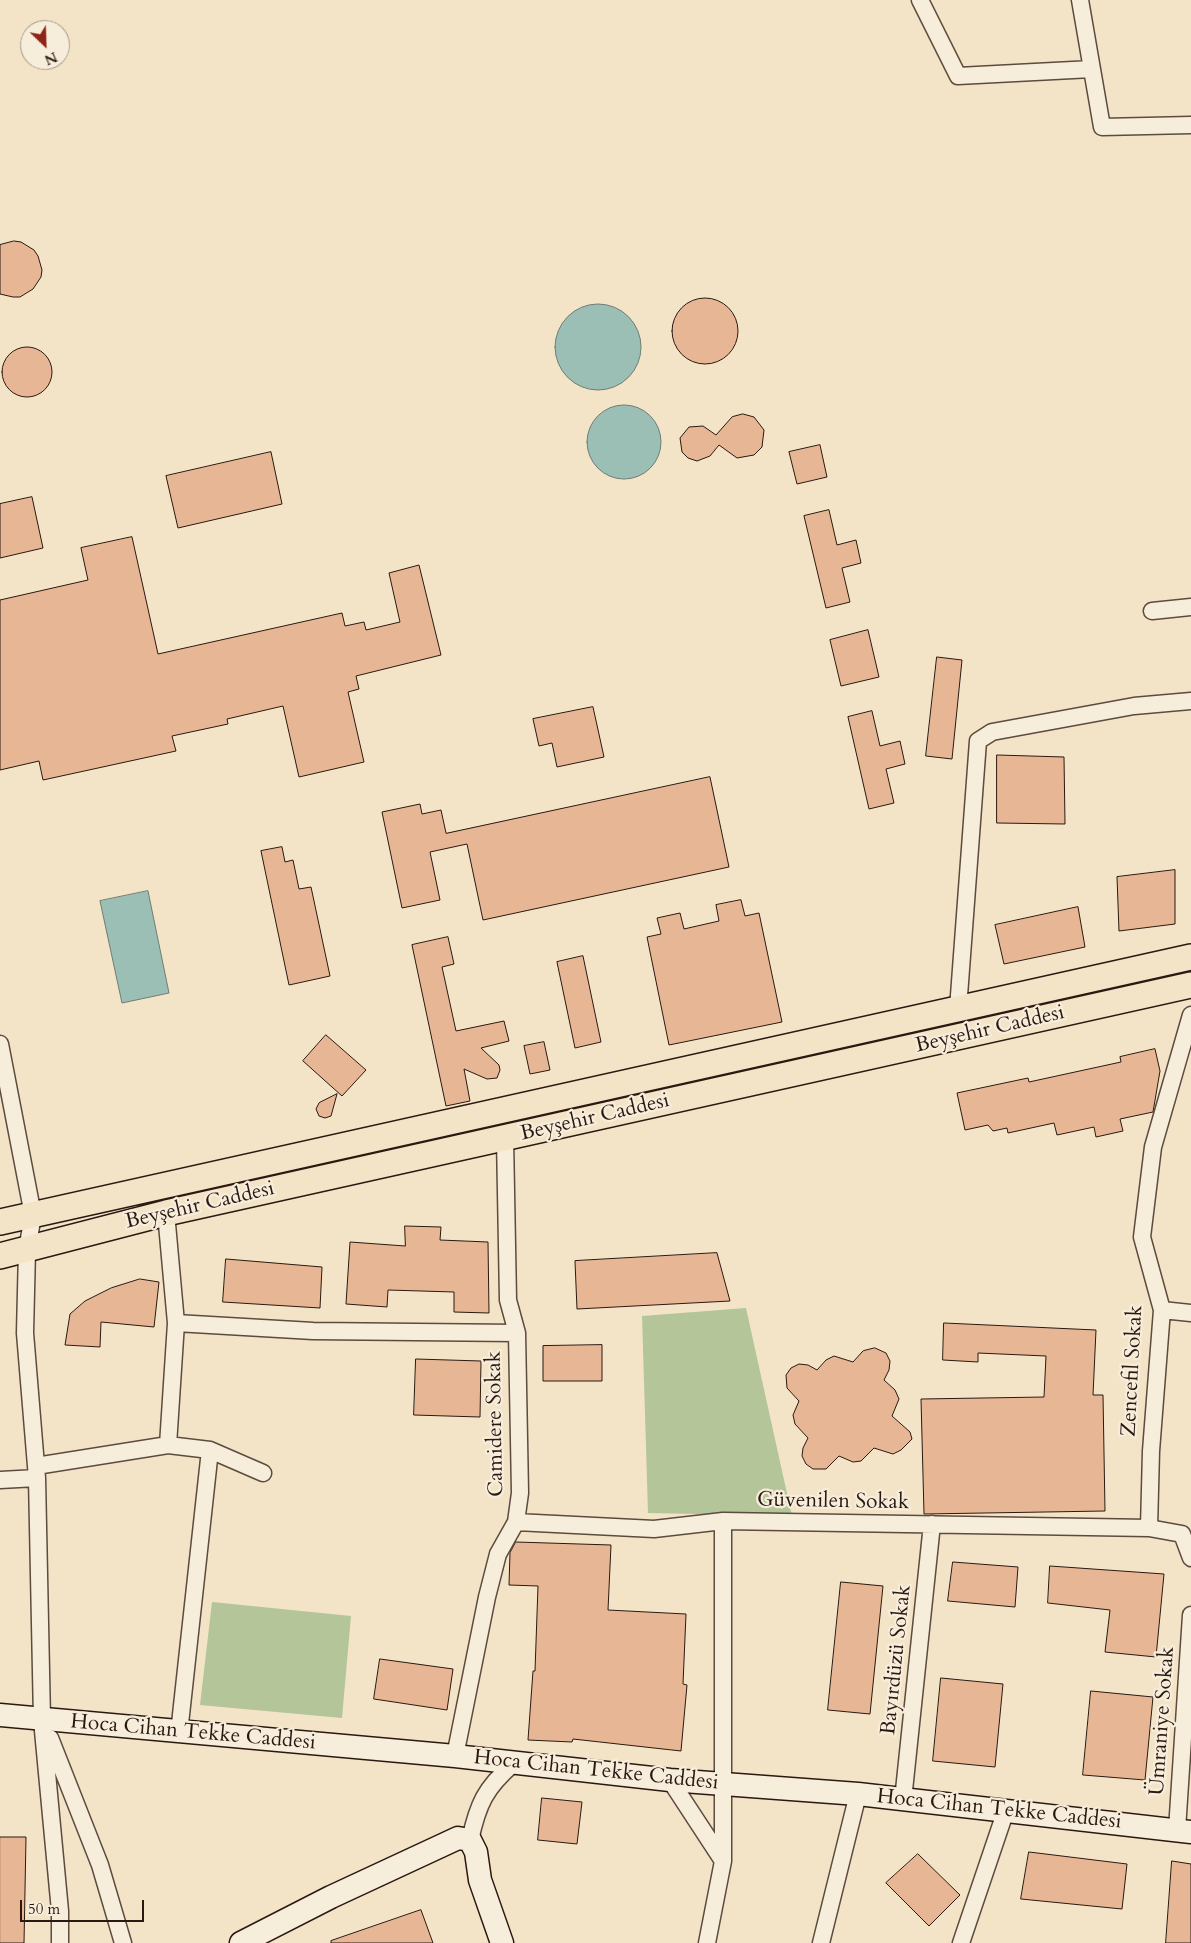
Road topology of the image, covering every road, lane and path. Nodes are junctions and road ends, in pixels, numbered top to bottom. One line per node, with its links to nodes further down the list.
1 (920, 0): 3 (street)
2 (1080, 0): 3 (street)
3 (1092, 70): 4 (street)
4 (1191, 125)
5 (1191, 607): 6 (street)
6 (1152, 611)
7 (1191, 701): 10 (street)
8 (1191, 957): 10 (main road, Beyşehir Caddesi)
9 (1191, 985): 13 (main road, Beyşehir Caddesi)
10 (958, 1009): 15 (main road, Beyşehir Caddesi)
11 (1191, 1015): 19 (street, Zencefil Sokak)
12 (0, 1044): 15 (street)
13 (505, 1138): 14 (main road, Beyşehir Caddesi); 22 (street)
14 (166, 1212): 17 (main road, Beyşehir Caddesi); 21 (street)
15 (33, 1215): 16 (main road, Beyşehir Caddesi); 17 (street)
16 (0, 1222)
17 (27, 1250): 18 (main road, Beyşehir Caddesi); 25 (street)
18 (0, 1256)
19 (1162, 1310): 20 (street); 31 (street, Zencefil Sokak)
20 (1191, 1313)
21 (176, 1323): 22 (street, Camidere Sokak); 23 (street)
22 (516, 1334): 29 (street, Camidere Sokak)
23 (168, 1445): 24 (street); 25 (street)
24 (210, 1450): 26 (street); 36 (street)
25 (37, 1472): 27 (street); 35 (street)
26 (263, 1472)
27 (0, 1480)
28 (723, 1521): 29 (street, Güvenilen Sokak); 30 (street, Güvenilen Sokak); 40 (street)
29 (516, 1522): 37 (street, Camidere Sokak)
30 (932, 1524): 31 (street, Güvenilen Sokak); 42 (street, Bayırdüzü Sokak)
31 (1149, 1528): 32 (street)
32 (1191, 1558)
33 (1191, 1615): 44 (street, Ümraniye Sokak)
34 (0, 1715): 35 (street, Hoca Cihan Tekke Caddesi)
35 (42, 1720): 36 (street, Hoca Cihan Tekke Caddesi); 48 (street); 49 (street)
36 (179, 1733): 37 (street, Hoca Cihan Tekke Caddesi)
37 (455, 1756): 38 (street, Hoca Cihan Tekke Caddesi)
38 (514, 1763): 39 (street, Hoca Cihan Tekke Caddesi); 45 (street)
39 (670, 1780): 40 (street, Hoca Cihan Tekke Caddesi); 46 (street)
40 (722, 1784): 41 (street, Hoca Cihan Tekke Caddesi); 46 (street)
41 (858, 1794): 42 (street, Hoca Cihan Tekke Caddesi); 52 (street)
42 (903, 1800): 43 (street, Hoca Cihan Tekke Caddesi)
43 (1006, 1810): 44 (street, Hoca Cihan Tekke Caddesi); 53 (street)
44 (1184, 1831)
45 (470, 1840): 47 (street); 50 (street)
46 (723, 1861): 51 (street)
47 (248, 1941)
48 (60, 1943)
49 (124, 1943)
50 (502, 1943)
51 (707, 1943)
52 (821, 1943)
53 (961, 1943)

